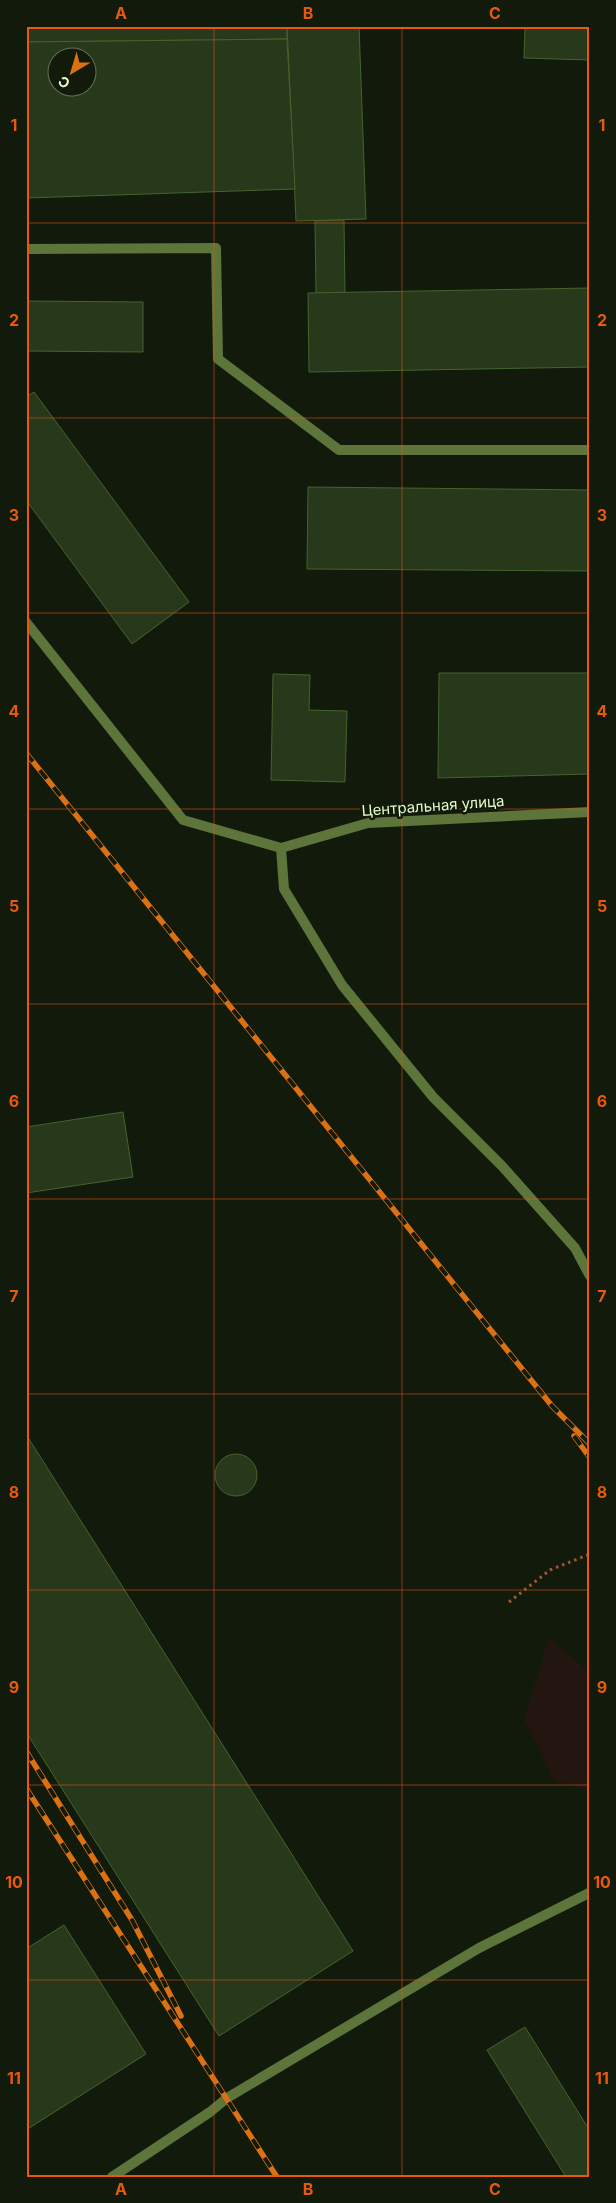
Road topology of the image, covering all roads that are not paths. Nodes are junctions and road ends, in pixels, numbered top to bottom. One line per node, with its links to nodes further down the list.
1 (26, 249): 2 (street)
2 (590, 450)
3 (26, 622): 5 (street)
4 (590, 812): 5 (street, Центральная улица)
5 (281, 848): 6 (street)
6 (590, 1276)
7 (589, 1894): 8 (street)
8 (112, 2177)

